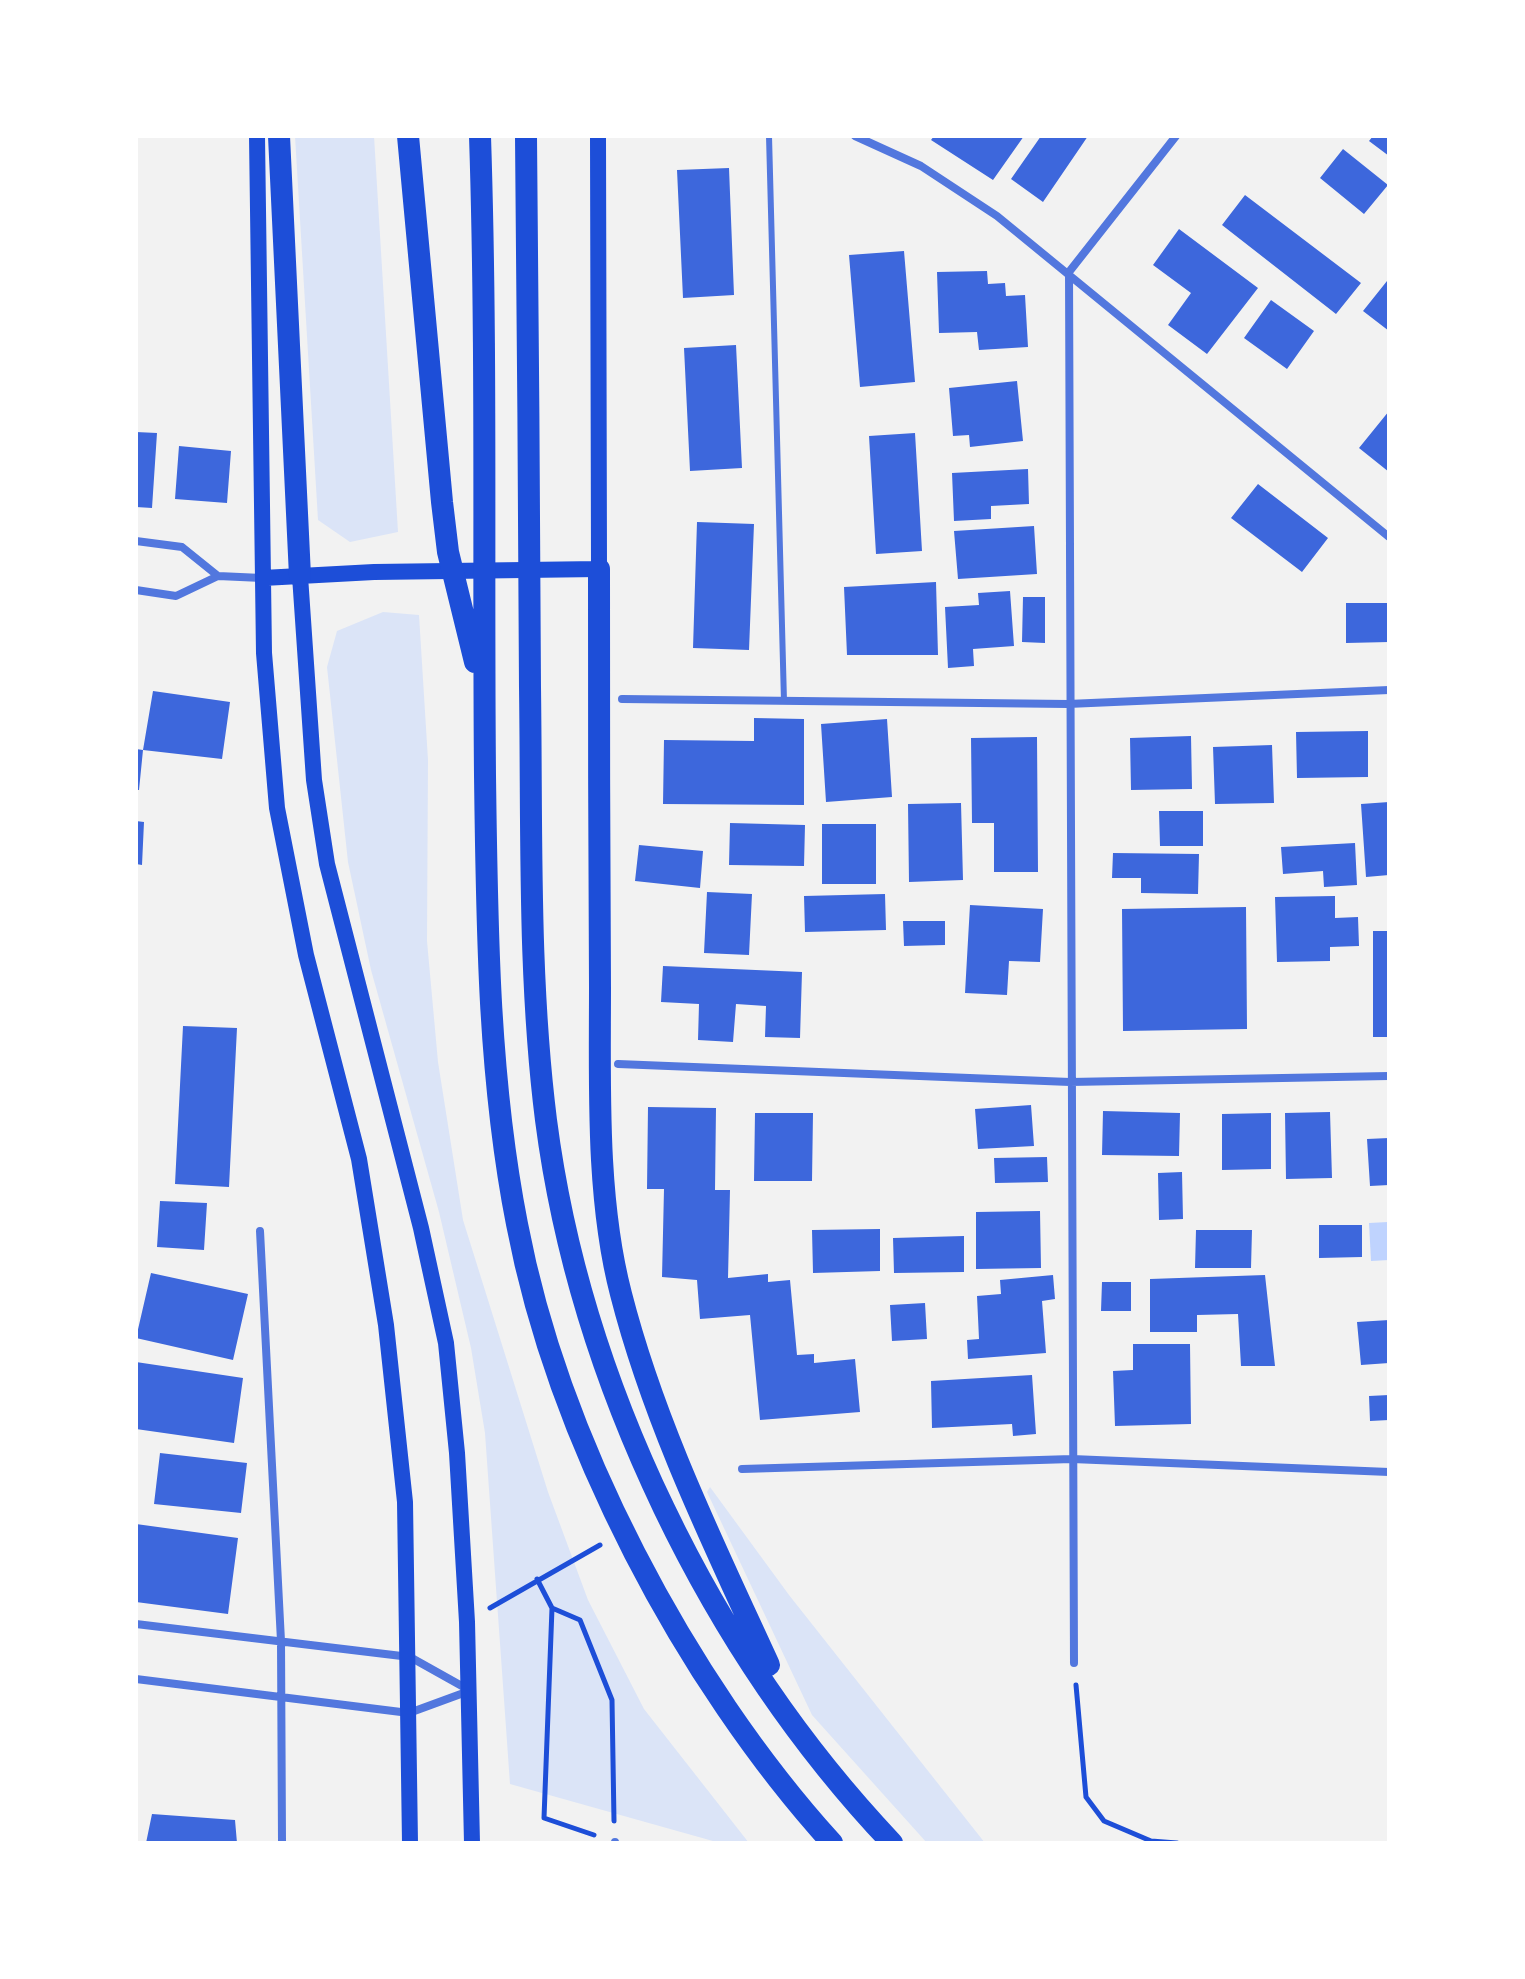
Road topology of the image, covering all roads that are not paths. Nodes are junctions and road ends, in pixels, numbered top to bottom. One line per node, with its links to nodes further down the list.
1 (257, 136): 16 (main road)
2 (279, 136): 15 (highway)
3 (408, 136): 19 (highway)
4 (480, 136): 19 (highway)
5 (526, 136): 38 (highway)
6 (598, 136): 13 (main road)
7 (769, 136): 21 (lane)
8 (855, 136): 10 (street)
9 (1176, 136): 10 (street)
10 (1069, 272): 11 (street); 22 (street)
11 (1389, 537)
12 (136, 541): 14 (street)
13 (599, 569): 15 (main road); 38 (highway)
14 (218, 576): 16 (street); 17 (street)
15 (300, 576): 16 (main road); 35 (main road)
16 (263, 578): 32 (main road)
17 (136, 590)
18 (1389, 690): 22 (street)
19 (485, 698): 42 (highway)
20 (622, 699): 21 (street)
21 (784, 701): 22 (street)
22 (1068, 704): 25 (street)
23 (618, 1064): 25 (street)
24 (1389, 1076): 25 (street)
25 (1070, 1082): 27 (street)
26 (260, 1231): 31 (street)
27 (1072, 1459): 28 (street); 29 (street); 33 (street)
28 (742, 1469)
29 (1389, 1472)
30 (136, 1624): 31 (street)
31 (281, 1641): 32 (street); 36 (street)
32 (410, 1657): 35 (street); 37 (main road)
33 (1074, 1663)
34 (136, 1679): 36 (street)
35 (469, 1691): 37 (street); 41 (main road)
36 (279, 1699): 37 (street); 39 (street)
37 (409, 1713): 40 (main road)
38 (800, 1732): 43 (highway)
39 (282, 1843)
40 (410, 1843)
41 (472, 1843)
42 (832, 1843)
43 (892, 1843)

